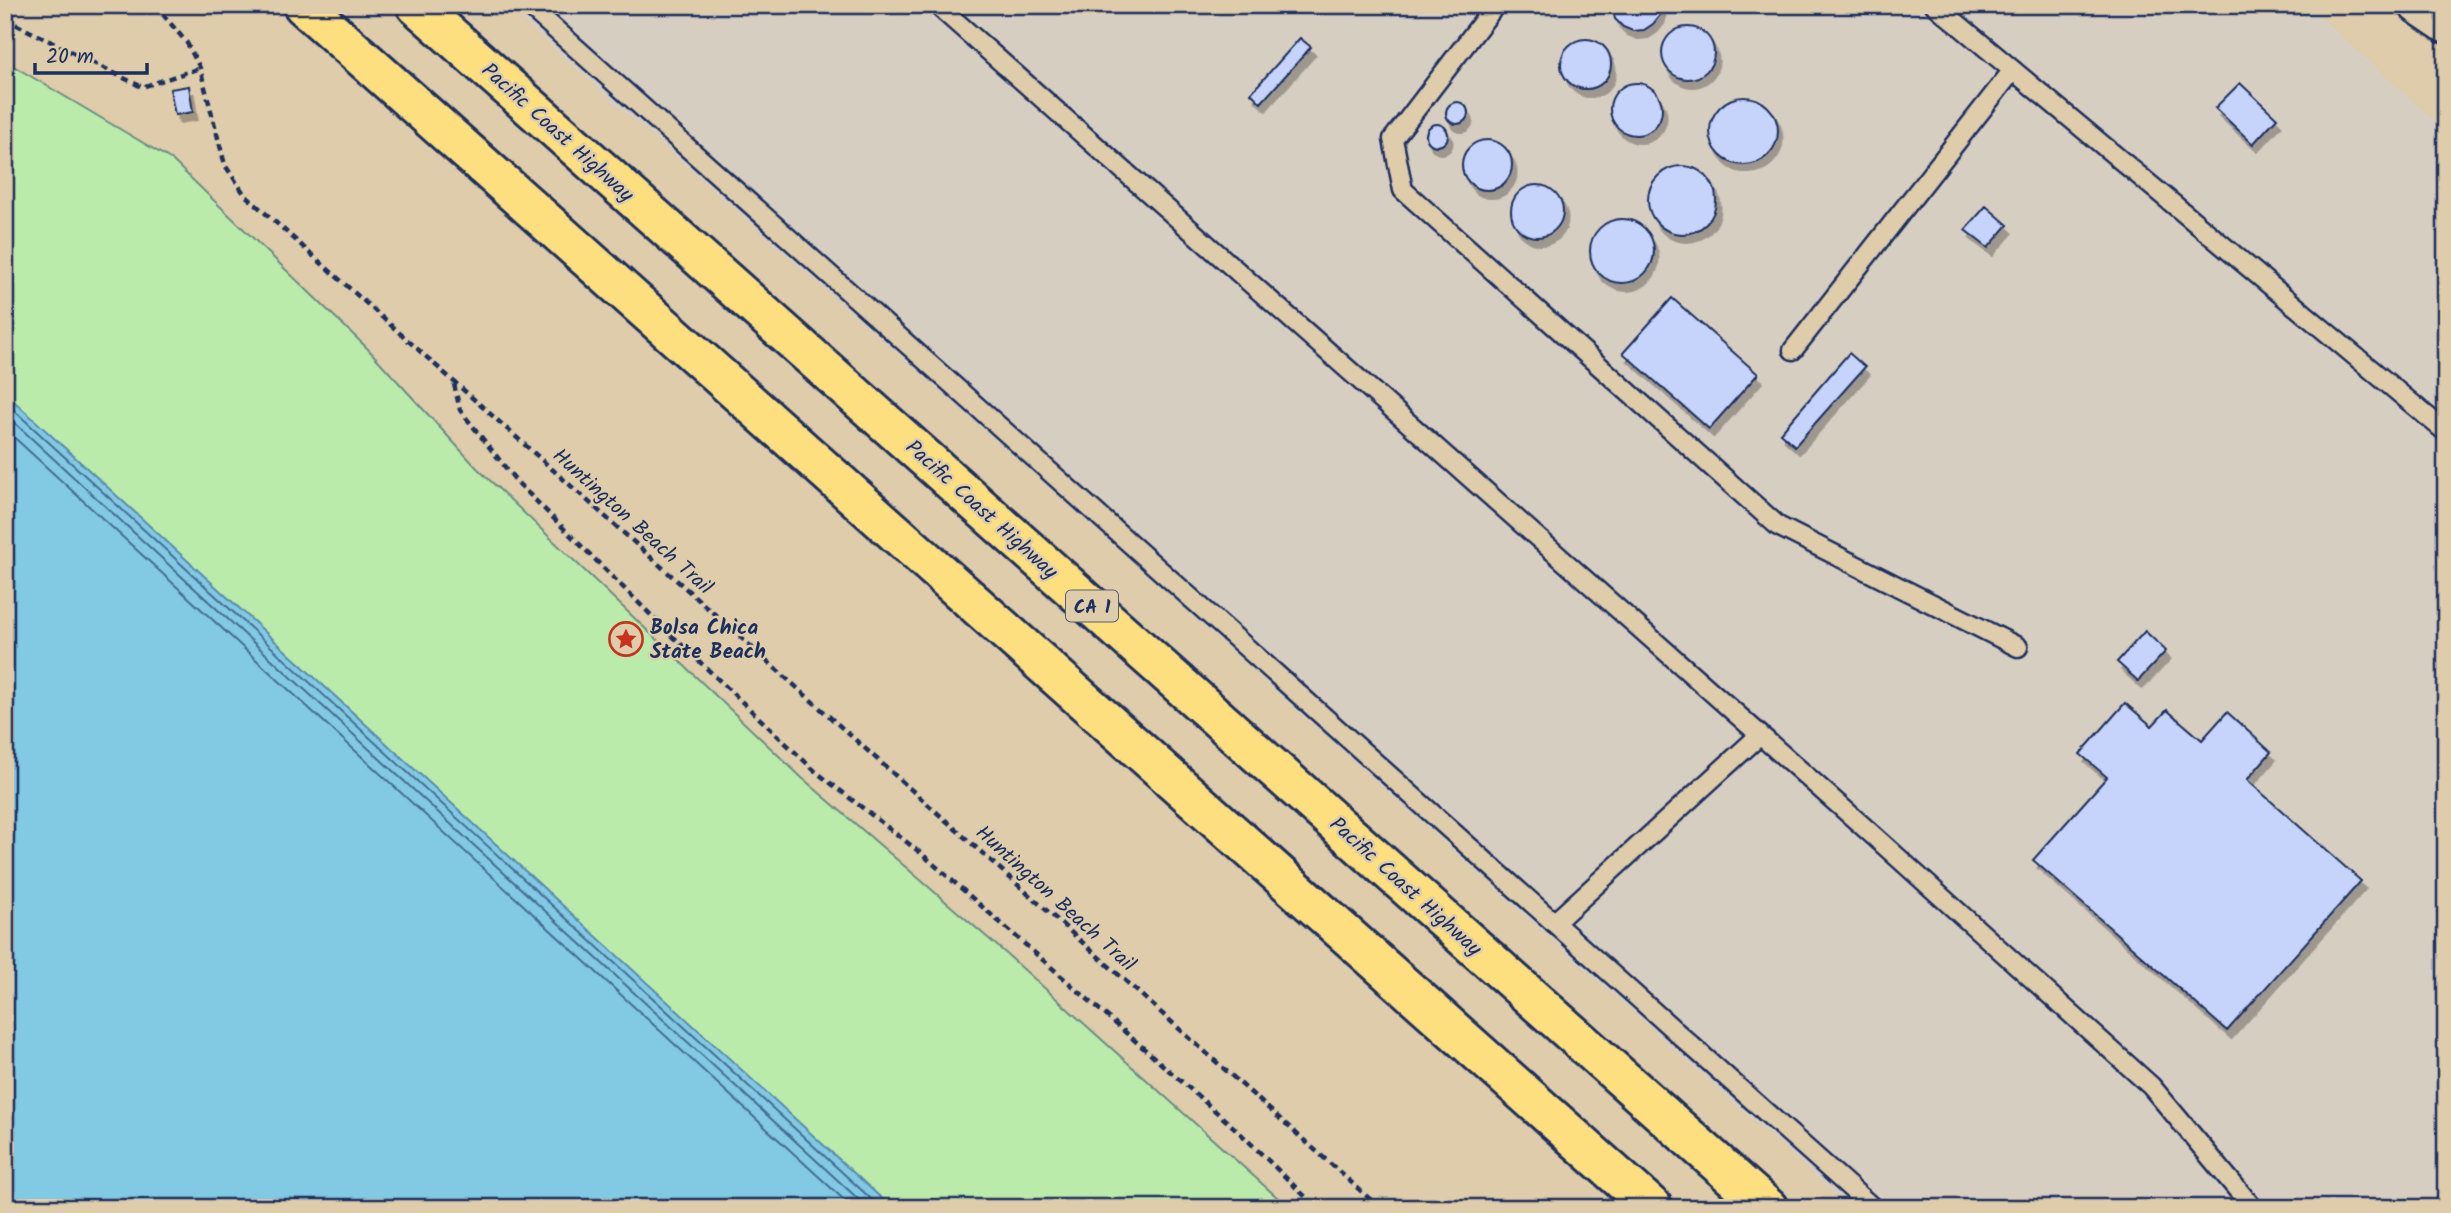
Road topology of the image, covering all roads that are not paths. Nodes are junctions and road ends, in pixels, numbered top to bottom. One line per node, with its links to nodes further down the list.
1 (303, 5): 15 (highway)
2 (416, 5): 16 (highway, Pacific Coast Highway / CA 1)
3 (528, 5): 14 (lane)
4 (937, 5): 13 (lane)
5 (1491, 5): 12 (lane)
6 (1935, 5): 9 (lane)
7 (2418, 5): 8 (street)
8 (2446, 24)
9 (2013, 70): 10 (lane); 11 (lane)
10 (1793, 350)
11 (2446, 432)
12 (2018, 647)
13 (1760, 735): 14 (lane); 18 (lane)
14 (1554, 923): 17 (lane)
15 (1653, 1208)
16 (1768, 1208)
17 (1873, 1208)
18 (2253, 1208)

